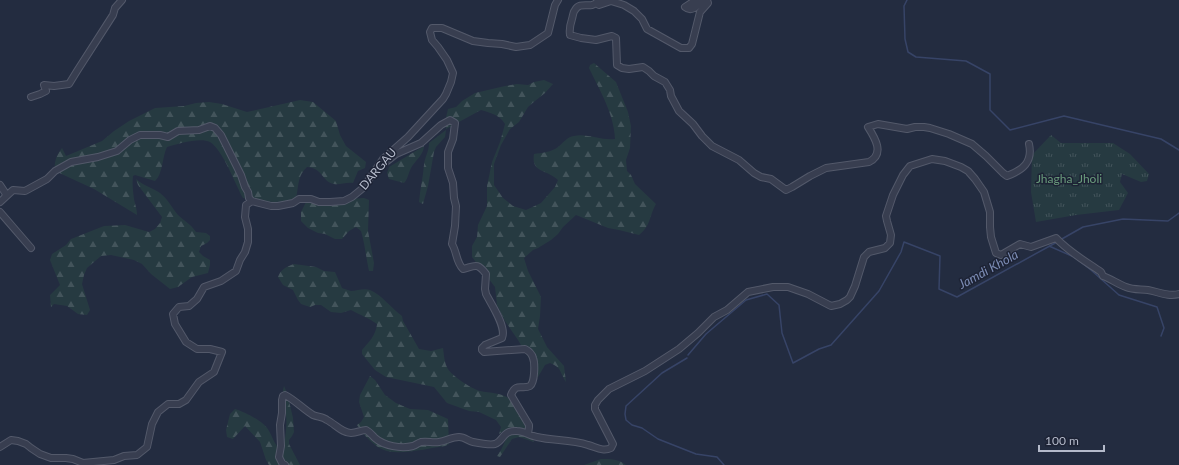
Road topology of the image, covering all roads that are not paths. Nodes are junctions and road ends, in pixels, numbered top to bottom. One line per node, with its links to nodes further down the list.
1 (122, 0): 7 (street)
2 (558, 0): 9 (street, DARGAU)
3 (696, 0): 4 (street)
4 (704, 0)
5 (707, 0): 6 (street)
6 (598, 2): 8 (street)
7 (31, 97)
8 (1029, 144)
9 (376, 170): 12 (street, DARGAU); 16 (street)
10 (0, 186): 11 (street)
11 (2, 199): 12 (street)
12 (252, 201): 17 (street)
13 (0, 212): 14 (street)
14 (31, 248)
15 (1179, 294): 16 (street)
16 (528, 434): 18 (street)
17 (0, 447)
18 (285, 465)

